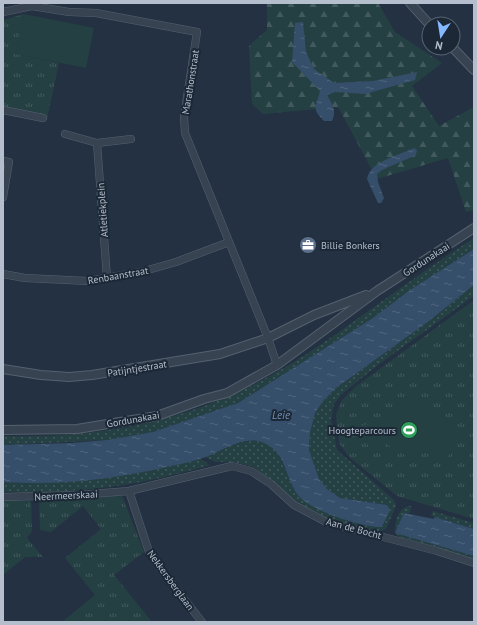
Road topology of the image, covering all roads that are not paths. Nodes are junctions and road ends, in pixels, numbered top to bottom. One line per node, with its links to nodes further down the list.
1 (410, 3): 3 (street)
2 (3, 12): 14 (street, Marathonstraat)
3 (422, 16)
4 (461, 56): 5 (street)
5 (474, 70)
6 (3, 110): 7 (street)
7 (43, 118)
8 (65, 134): 10 (street)
9 (131, 139): 10 (street)
10 (97, 143): 16 (street, Atletiekplein)
11 (3, 161): 12 (street)
12 (3, 197)
13 (474, 228): 17 (street, Gordunakaai)
14 (229, 242): 16 (street, Renbaanstraat); 18 (street, Marathonstraat)
15 (3, 274): 16 (street, Renbaanstraat)
16 (107, 278)
17 (377, 291): 18 (street, Gordunakaai); 19 (street, Gordunakaai)
18 (268, 338): 19 (street); 20 (street, Patijntjestraat)
19 (277, 365): 21 (street, Gordunakaai)
20 (3, 369)
21 (3, 430)
22 (130, 491): 23 (street, Neermeerskaai); 24 (street, Aan de Bocht); 25 (street, Nekkersberglaan)
23 (3, 497)
24 (474, 563)
25 (202, 622)

